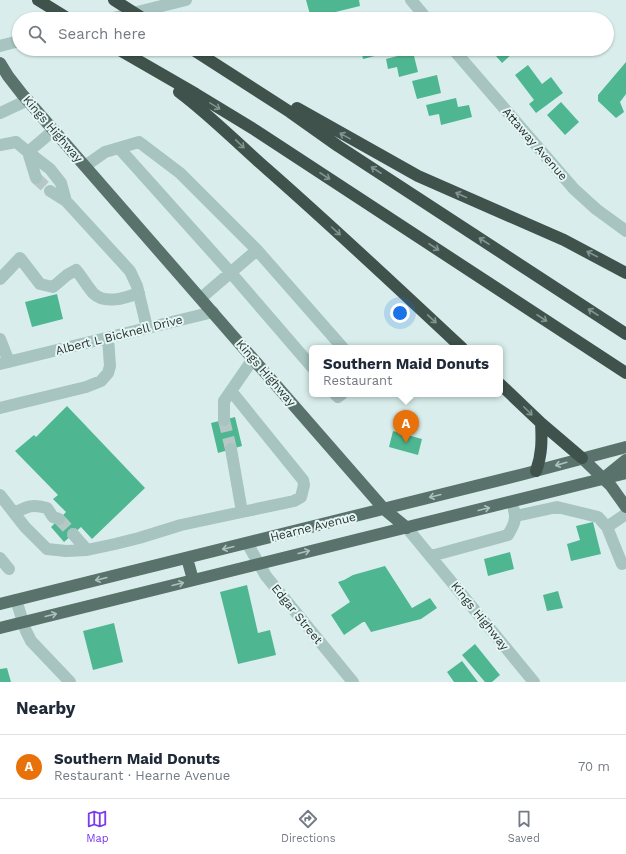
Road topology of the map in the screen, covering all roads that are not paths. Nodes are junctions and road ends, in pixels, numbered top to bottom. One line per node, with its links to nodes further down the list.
1 (38, 0): 5 (highway)
2 (114, 0): 6 (highway, bridge)
3 (186, 0): 7 (street)
4 (411, 0): 8 (street)
5 (58, 12)
6 (133, 12)
7 (137, 12)
8 (421, 12)
9 (12, 43): 10 (street)
10 (0, 46)
11 (130, 56): 15 (highway)
12 (203, 56): 36 (highway, one-way to 12)
13 (204, 56): 30 (highway, one-way to 13)
14 (459, 56): 27 (street, Attaway Avenue)
15 (133, 58): 40 (highway, one-way to 40); 44 (highway, one-way to 44)
16 (0, 63): 17 (main road, Kings Highway)
17 (28, 100): 18 (street); 19 (main road, Kings Highway)
18 (0, 113)
19 (54, 130): 22 (street); 23 (main road, Kings Highway)
20 (0, 145): 22 (street)
21 (119, 148): 23 (street); 28 (street); 29 (street)
22 (28, 152): 24 (street); 26 (street)
23 (85, 166): 33 (main road, Kings Highway)
24 (36, 178)
25 (50, 191): 26 (street)
26 (66, 202): 32 (street)
27 (626, 230)
28 (257, 250): 29 (street); 39 (street)
29 (231, 273): 33 (street); 43 (street)
30 (626, 273)
31 (0, 279): 32 (street)
32 (139, 293): 35 (street)
33 (201, 298): 34 (main road, Kings Highway)
34 (213, 312): 35 (street, Albert L Bicknell Drive); 41 (main road, Kings Highway)
35 (147, 328): 37 (street, Albert L Bicknell Drive)
36 (626, 334)
37 (108, 338): 42 (street, Albert L Bicknell Drive); 47 (street)
38 (0, 339): 42 (street)
39 (340, 345)
40 (459, 345)
41 (253, 359): 46 (street); 60 (main road, Kings Highway)
42 (5, 363)
43 (309, 364)
44 (626, 373)
45 (503, 387): 49 (highway, one-way to 49)
46 (231, 391): 48 (street); 61 (street)
47 (0, 408)
48 (224, 420)
49 (541, 423): 52 (highway); 54 (highway)
50 (626, 447): 52 (main road, Hearne Avenue)
51 (230, 449): 61 (street)
52 (582, 458): 54 (main road, Hearne Avenue, one-way to 54); 56 (main road)
53 (626, 460): 56 (main road)
54 (536, 471): 60 (main road, Hearne Avenue, one-way to 60)
55 (626, 473): 56 (main road, Hearne Avenue)
56 (604, 479): 58 (main road, Hearne Avenue); 59 (main road)
57 (0, 495): 62 (street)
58 (511, 502): 64 (street); 67 (main road, Hearne Avenue, one-way to 58)
59 (626, 507)
60 (384, 509): 67 (main road, Kings Highway); 69 (main road, Hearne Avenue)
61 (242, 512): 70 (street)
62 (14, 513): 65 (street); 70 (street)
63 (626, 514): 66 (street)
64 (516, 516): 66 (street); 71 (street)
65 (59, 519)
66 (608, 527): 75 (street)
67 (407, 528): 71 (street, Kings Highway); 74 (main road, Hearne Avenue, one-way to 67)
68 (73, 534): 70 (street)
69 (247, 543): 73 (main road, Hearne Avenue, one-way to 73); 74 (street, Edgar Street)
70 (87, 550)
71 (431, 556): 84 (street, Kings Highway)
72 (0, 558): 76 (street)
73 (187, 558): 77 (main road); 78 (main road, Hearne Avenue, one-way to 78)
74 (258, 564): 77 (main road, Hearne Avenue); 83 (street, Edgar Street)
75 (622, 564)
76 (9, 569)
77 (193, 580): 80 (main road, Hearne Avenue, one-way to 77)
78 (16, 600): 79 (main road, Hearne Avenue); 80 (street)
79 (0, 604)
80 (23, 622): 81 (main road, Hearne Avenue); 82 (street)
81 (0, 628)
82 (70, 682)
83 (353, 682)
84 (534, 682)

